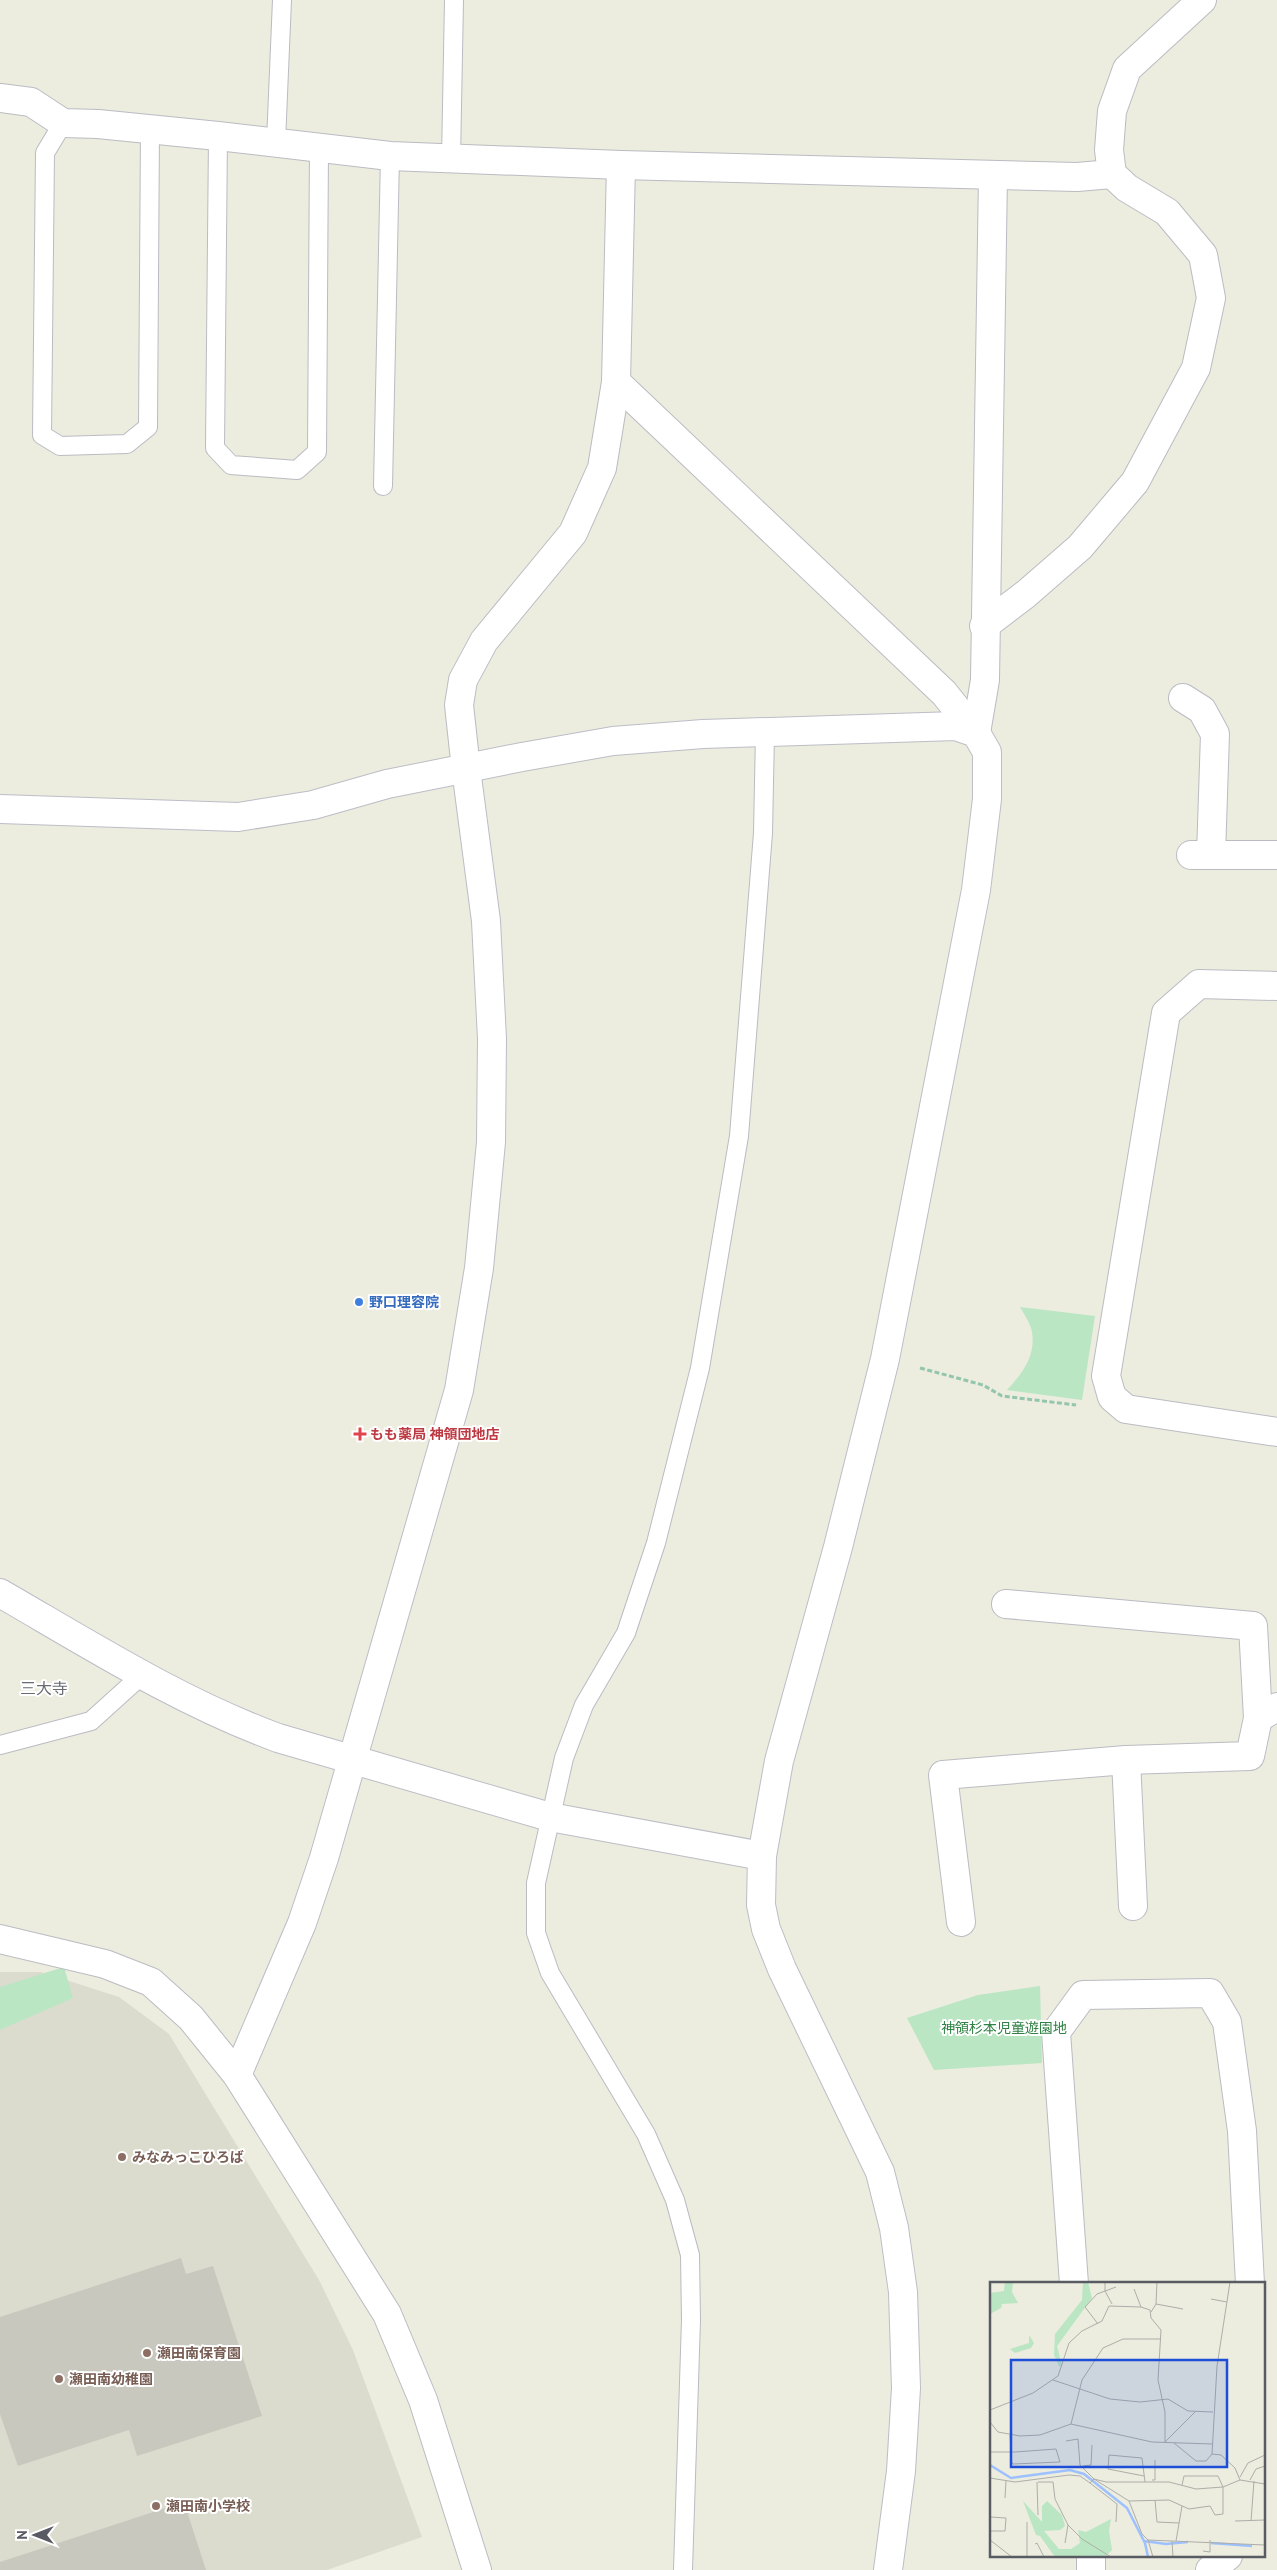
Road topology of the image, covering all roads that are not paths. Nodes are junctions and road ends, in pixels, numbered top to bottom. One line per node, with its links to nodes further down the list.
1 (282, 0): 8 (lane)
2 (454, 0): 11 (lane)
3 (1202, 0): 13 (street)
4 (0, 98): 5 (street)
5 (63, 123): 6 (street); 6 (lane)
6 (150, 129): 7 (street)
7 (218, 136): 8 (street); 9 (lane)
8 (276, 142): 9 (street)
9 (319, 148): 10 (street)
10 (390, 156): 11 (street); 16 (lane)
11 (452, 158): 12 (street)
12 (621, 165): 14 (street); 15 (street)
13 (1112, 174): 14 (street); 17 (street)
14 (993, 175): 17 (street)
15 (616, 382): 20 (street); 21 (street)
16 (383, 486)
17 (984, 626): 20 (street)
18 (1183, 698): 23 (street)
19 (766, 733): 20 (street); 21 (street); 33 (lane)
20 (976, 733): 34 (street)
21 (466, 769): 22 (street); 31 (street)
22 (0, 809)
23 (1277, 855)
24 (1277, 986): 25 (street)
25 (1277, 1432)
26 (0, 1593): 28 (street)
27 (1006, 1604): 29 (street)
28 (143, 1674): 30 (lane); 31 (street)
29 (1268, 1712): 32 (street)
30 (0, 1745)
31 (352, 1760): 33 (street); 38 (street)
32 (1126, 1760): 35 (street); 36 (street)
33 (550, 1817): 34 (street); 43 (lane)
34 (762, 1856): 44 (street)
35 (1133, 1906)
36 (961, 1922)
37 (0, 1939): 38 (street)
38 (237, 2075): 42 (street)
39 (1074, 2282): 40 (street)
40 (1250, 2282)
41 (1225, 2558): 45 (street)
42 (477, 2570)
43 (683, 2570)
44 (888, 2570)
45 (1210, 2570)

